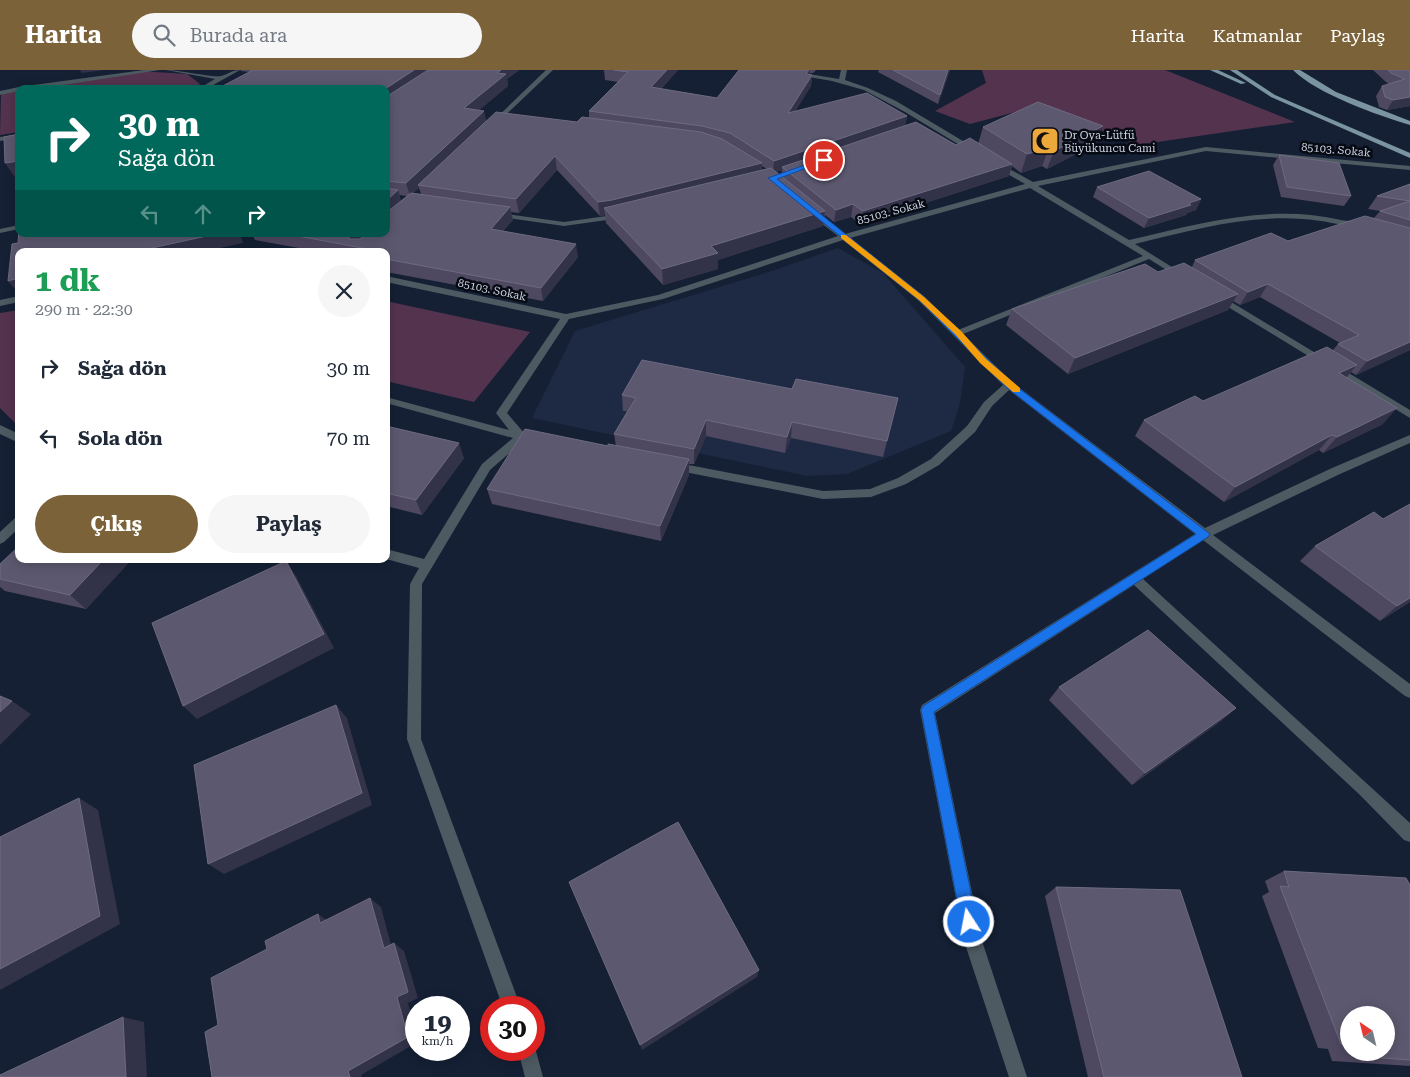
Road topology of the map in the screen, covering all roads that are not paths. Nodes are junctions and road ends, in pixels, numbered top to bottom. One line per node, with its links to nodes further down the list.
1 (157, 70): 12 (street)
2 (169, 70): 10 (street)
3 (237, 70): 10 (street)
4 (550, 70): 20 (street)
5 (772, 70): 11 (street)
6 (844, 70): 11 (street)
7 (1213, 70): 16 (main road)
8 (1234, 70): 16 (main road)
9 (1296, 70): 17 (main road)
10 (222, 78): 13 (street)
11 (842, 82): 18 (street)
12 (50, 85)
13 (209, 85)
14 (15, 90): 15 (street)
15 (0, 93)
16 (1273, 96): 24 (main road)
17 (1410, 123)
18 (930, 124): 19 (street); 23 (street)
19 (921, 127)
20 (490, 128)
21 (15, 137): 22 (street)
22 (0, 139)
23 (981, 154)
24 (1410, 156)
25 (989, 160): 27 (street)
26 (1410, 168): 27 (street, 85103. Sokak)
27 (1031, 185): 34 (street, 85103. Sokak); 35 (street)
28 (801, 202): 34 (street)
29 (488, 213): 30 (street)
30 (632, 214)
31 (15, 228): 33 (street)
32 (1373, 230): 35 (street)
33 (0, 231)
34 (844, 237): 42 (street, 85103. Sokak); 43 (street)
35 (1128, 243): 36 (street)
36 (1150, 256): 38 (street); 43 (street)
37 (390, 280): 42 (street, 85103. Sokak)
38 (1190, 280)
39 (1207, 291): 46 (street)
40 (15, 300): 41 (street)
41 (0, 302)
42 (566, 317): 48 (street)
43 (958, 333): 44 (street)
44 (1009, 385): 52 (street); 54 (street)
45 (390, 401): 48 (street)
46 (1410, 414)
47 (0, 429): 49 (street)
48 (521, 437): 51 (street); 57 (street)
49 (15, 438)
50 (1410, 439): 54 (street)
51 (550, 443)
52 (658, 464)
53 (15, 525): 55 (street)
54 (1204, 534): 58 (street); 59 (street)
55 (0, 539)
56 (390, 555): 57 (street)
57 (427, 565): 61 (street)
58 (1134, 578): 60 (street); 64 (street)
59 (1410, 692)
60 (1410, 834)
61 (508, 996)
62 (530, 1061): 63 (street)
63 (534, 1077)
64 (1018, 1077)

